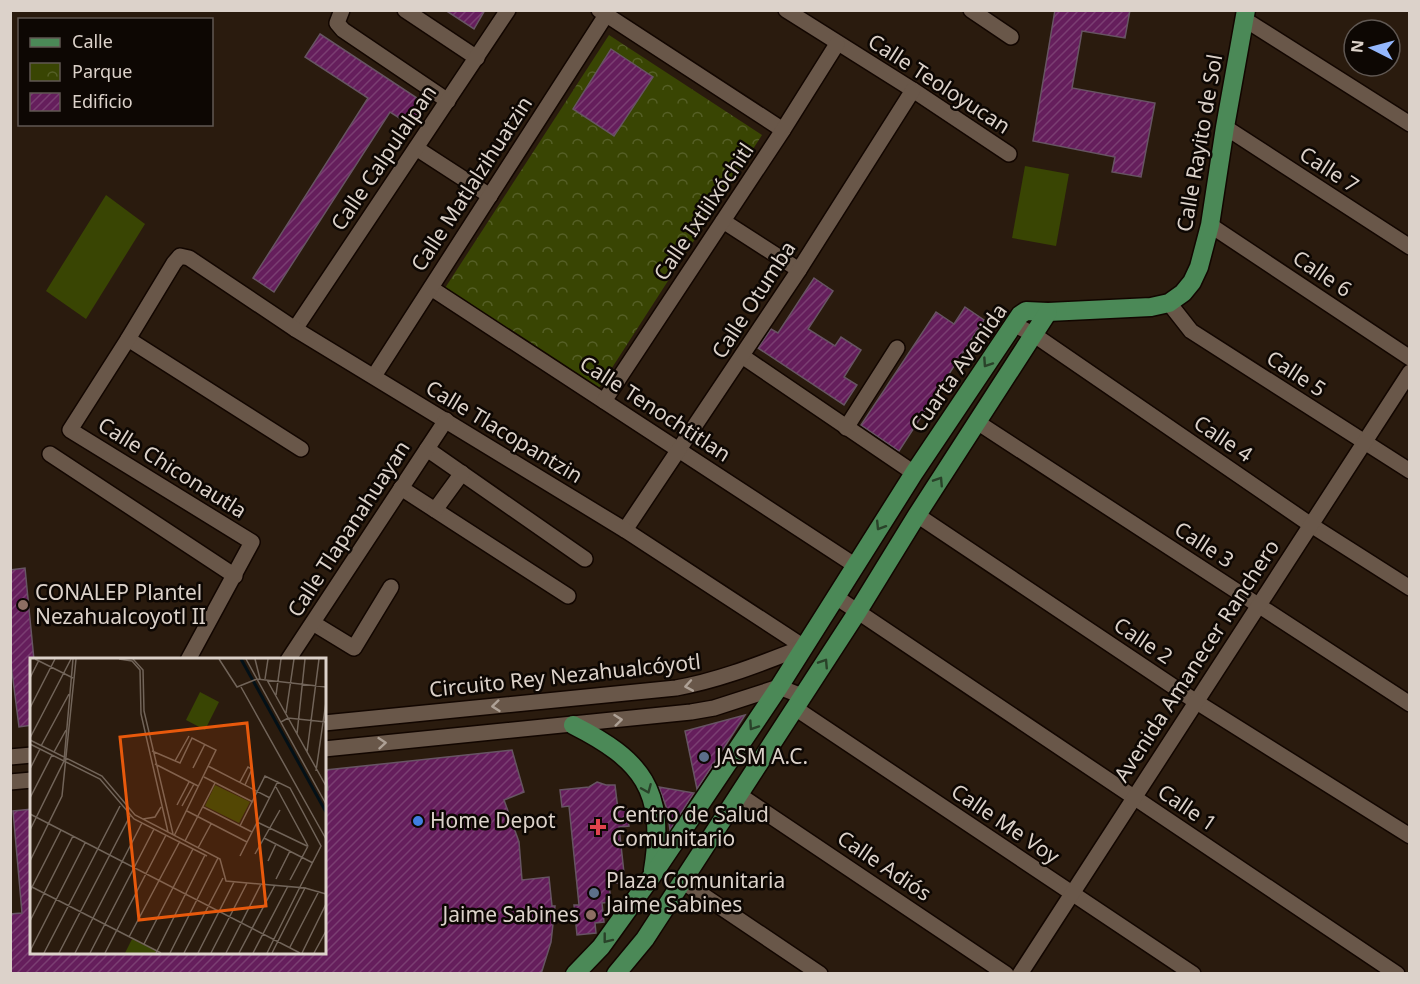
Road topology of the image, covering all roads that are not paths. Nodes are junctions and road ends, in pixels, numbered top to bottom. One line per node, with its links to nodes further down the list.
1 (405, 10): 10 (street)
2 (508, 10): 10 (street, Calle Calpulalpan)
3 (786, 10): 9 (street, Calle Teoloyucan)
4 (971, 10): 8 (street)
5 (603, 13): 15 (street); 18 (street, Calle Matlalzihuatzin)
6 (1245, 15): 13 (street); 14 (main road, Calle Rayito de Sol)
7 (340, 17): 12 (street)
8 (1011, 37)
9 (837, 44): 11 (street, Calle Teoloyucan); 15 (street, Calle Ixtlilxóchitl)
10 (477, 58): 12 (street, Calle Calpulalpan)
11 (913, 90): 17 (street, Calle Teoloyucan); 22 (street, Calle Otumba)
12 (448, 101): 16 (street, Calle Calpulalpan)
13 (1410, 124)
14 (1225, 127): 20 (main road, Calle Rayito de Sol); 21 (street, Calle 7)
15 (783, 130): 19 (street, Calle Ixtlilxóchitl)
16 (416, 148): 18 (street); 27 (street, Calle Calpulalpan)
17 (1009, 154)
18 (490, 196): 23 (street, Calle Matlalzihuatzin)
19 (723, 221): 22 (street); 35 (street, Calle Ixtlilxóchitl)
20 (1210, 225): 24 (main road, Calle Rayito de Sol); 32 (street, Calle 6)
21 (1410, 247)
22 (799, 270): 31 (street, Calle Otumba)
23 (431, 288): 34 (street, Calle Matlalzihuatzin); 35 (street, Calle Tenochtitlan)
24 (1169, 303): 25 (main road); 39 (street, Calle 5)
25 (1048, 312): 26 (main road, Cuarta Avenida); 28 (main road, Cuarta Avenida)
26 (1013, 324): 28 (street, Calle 4); 45 (main road, Cuarta Avenida, one-way to 45)
27 (295, 329): 29 (street, Calle Tlacopantzin); 34 (street, Calle Tlacopantzin)
28 (1033, 334): 37 (main road, Cuarta Avenida); 50 (street, Calle 4)
29 (128, 339): 40 (street); 54 (street, Calle Chiconautla)
30 (897, 348): 38 (street)
31 (742, 356): 38 (street); 42 (street, Calle Otumba)
32 (1410, 358)
33 (1410, 372): 39 (street, Avenida Amanecer Ranchero)
34 (374, 376): 36 (street, Calle Tlacopantzin)
35 (604, 401): 42 (street, Calle Tenochtitlan)
36 (446, 420): 41 (street, Calle Tlapanahuayan); 51 (street, Calle Tlacopantzin)
37 (977, 422): 49 (main road, Cuarta Avenida, one-way to 37); 59 (street, Calle 3)
38 (846, 428): 45 (street)
39 (1364, 442): 44 (street, Calle 5); 50 (street, Avenida Amanecer Ranchero)
40 (301, 449)
41 (427, 449): 46 (street); 47 (street, Calle Tlapanahuayan)
42 (679, 450): 51 (street, Calle Otumba); 53 (street, Calle Tenochtitlan)
43 (50, 454): 54 (street)
44 (1410, 471)
45 (914, 472): 53 (main road, Cuarta Avenida, one-way to 53)
46 (462, 473): 48 (street); 52 (street)
47 (401, 488): 48 (street); 61 (street, Calle Tlapanahuayan)
48 (435, 510): 57 (street)
49 (917, 515): 60 (main road, Cuarta Avenida); 66 (street, Calle 2)
50 (1311, 525): 56 (street, Calle 4); 59 (street, Avenida Amanecer Ranchero)
51 (625, 530): 62 (street, Calle Tlacopantzin)
52 (585, 559)
53 (856, 566): 58 (main road, Cuarta Avenida)
54 (235, 576): 63 (street)
55 (391, 587): 61 (street)
56 (1410, 588)
57 (568, 596)
58 (836, 597): 60 (street, Calle 1); 62 (main road, Cuarta Avenida)
59 (1258, 605): 66 (street, Avenida Amanecer Ranchero); 68 (street, Calle 3)
60 (858, 612): 67 (main road, Cuarta Avenida, one-way to 60); 77 (street, Calle 1)
61 (313, 622): 64 (street, Calle Tlapanahuayan)
62 (804, 647): 65 (main road, Cuarta Avenida); 69 (street, Circuito Rey Nezahualcóyotl, one-way to 69)
63 (189, 658)
64 (289, 658)
65 (779, 687): 67 (street); 70 (street, one-way to 65); 79 (main road, Cuarta Avenida, one-way to 79)
66 (1195, 700): 77 (street, Avenida Amanecer Ranchero); 78 (street, Calle 2)
67 (799, 702): 76 (main road, Cuarta Avenida); 81 (street, Calle Me Voy)
68 (1410, 704)
69 (326, 723)
70 (573, 725): 71 (street, one-way to 70); 79 (main road, one-way to 79)
71 (326, 749)
72 (30, 755): 73 (street)
73 (10, 757)
74 (30, 780): 75 (street)
75 (10, 782)
76 (738, 794): 80 (main road, Cuarta Avenida); 85 (street, Calle Adiós)
77 (1133, 797): 81 (street, Avenida Amanecer Ranchero); 88 (street, Calle 1)
78 (1410, 836)
79 (652, 876): 83 (main road, Cuarta Avenida, one-way to 83)
80 (682, 881): 82 (main road, Cuarta Avenida); 84 (street)
81 (1071, 893): 86 (street, Avenida Amanecer Ranchero); 87 (street, Calle Me Voy)
82 (619, 973)
83 (575, 974)
84 (820, 974)
85 (1006, 974)
86 (1020, 974)
87 (1193, 974)
88 (1397, 974)

